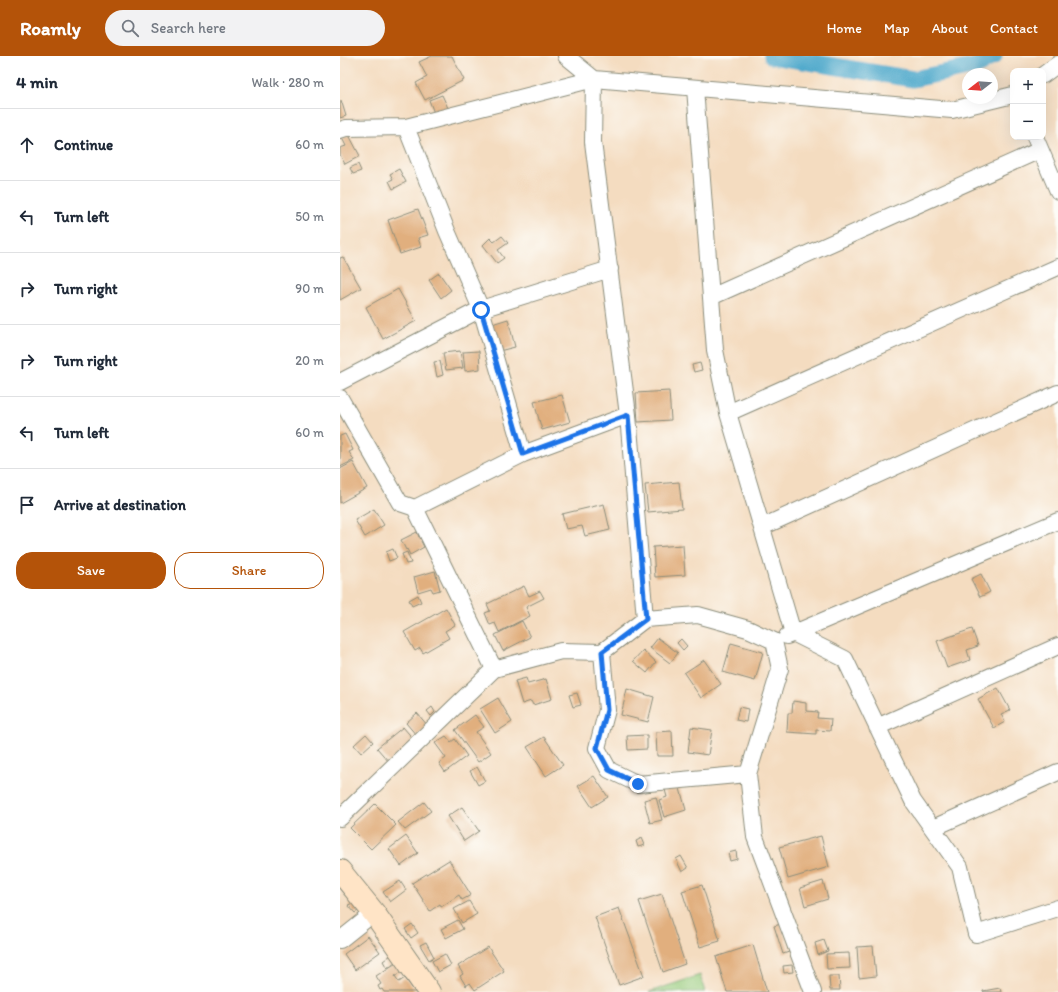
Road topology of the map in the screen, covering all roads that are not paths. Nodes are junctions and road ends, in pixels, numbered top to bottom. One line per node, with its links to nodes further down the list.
1 (566, 56): 4 (street)
2 (1058, 64): 3 (street)
3 (1046, 73)
4 (594, 79): 5 (street); 7 (street); 12 (street)
5 (695, 88): 6 (street); 13 (street)
6 (1010, 96)
7 (406, 127): 8 (street); 14 (street)
8 (340, 130)
9 (1037, 143): 10 (street); 13 (street)
10 (1058, 191)
11 (1058, 267): 18 (street)
12 (610, 269): 14 (street); 19 (street)
13 (711, 297): 18 (street)
14 (481, 310): 15 (street); 20 (street)
15 (340, 382)
16 (1058, 393): 23 (street)
17 (340, 398): 21 (street)
18 (728, 413): 23 (street)
19 (628, 415): 20 (street); 24 (street)
20 (523, 454): 21 (street)
21 (415, 508): 29 (street)
22 (1058, 521): 25 (street)
23 (762, 527): 25 (street)
24 (646, 619): 26 (street); 28 (street)
25 (793, 633): 26 (street); 30 (street)
26 (774, 641): 32 (street)
27 (1058, 646): 30 (street)
28 (602, 652): 29 (street); 32 (street)
29 (494, 669): 33 (street)
30 (877, 726): 34 (street)
31 (1058, 772): 34 (street)
32 (748, 774): 40 (street)
33 (340, 818)
34 (933, 828): 36 (street)
35 (340, 871): 37 (main road)
36 (1058, 908)
37 (374, 914): 38 (street); 39 (main road)
38 (340, 940)
39 (429, 992)
40 (813, 992)

